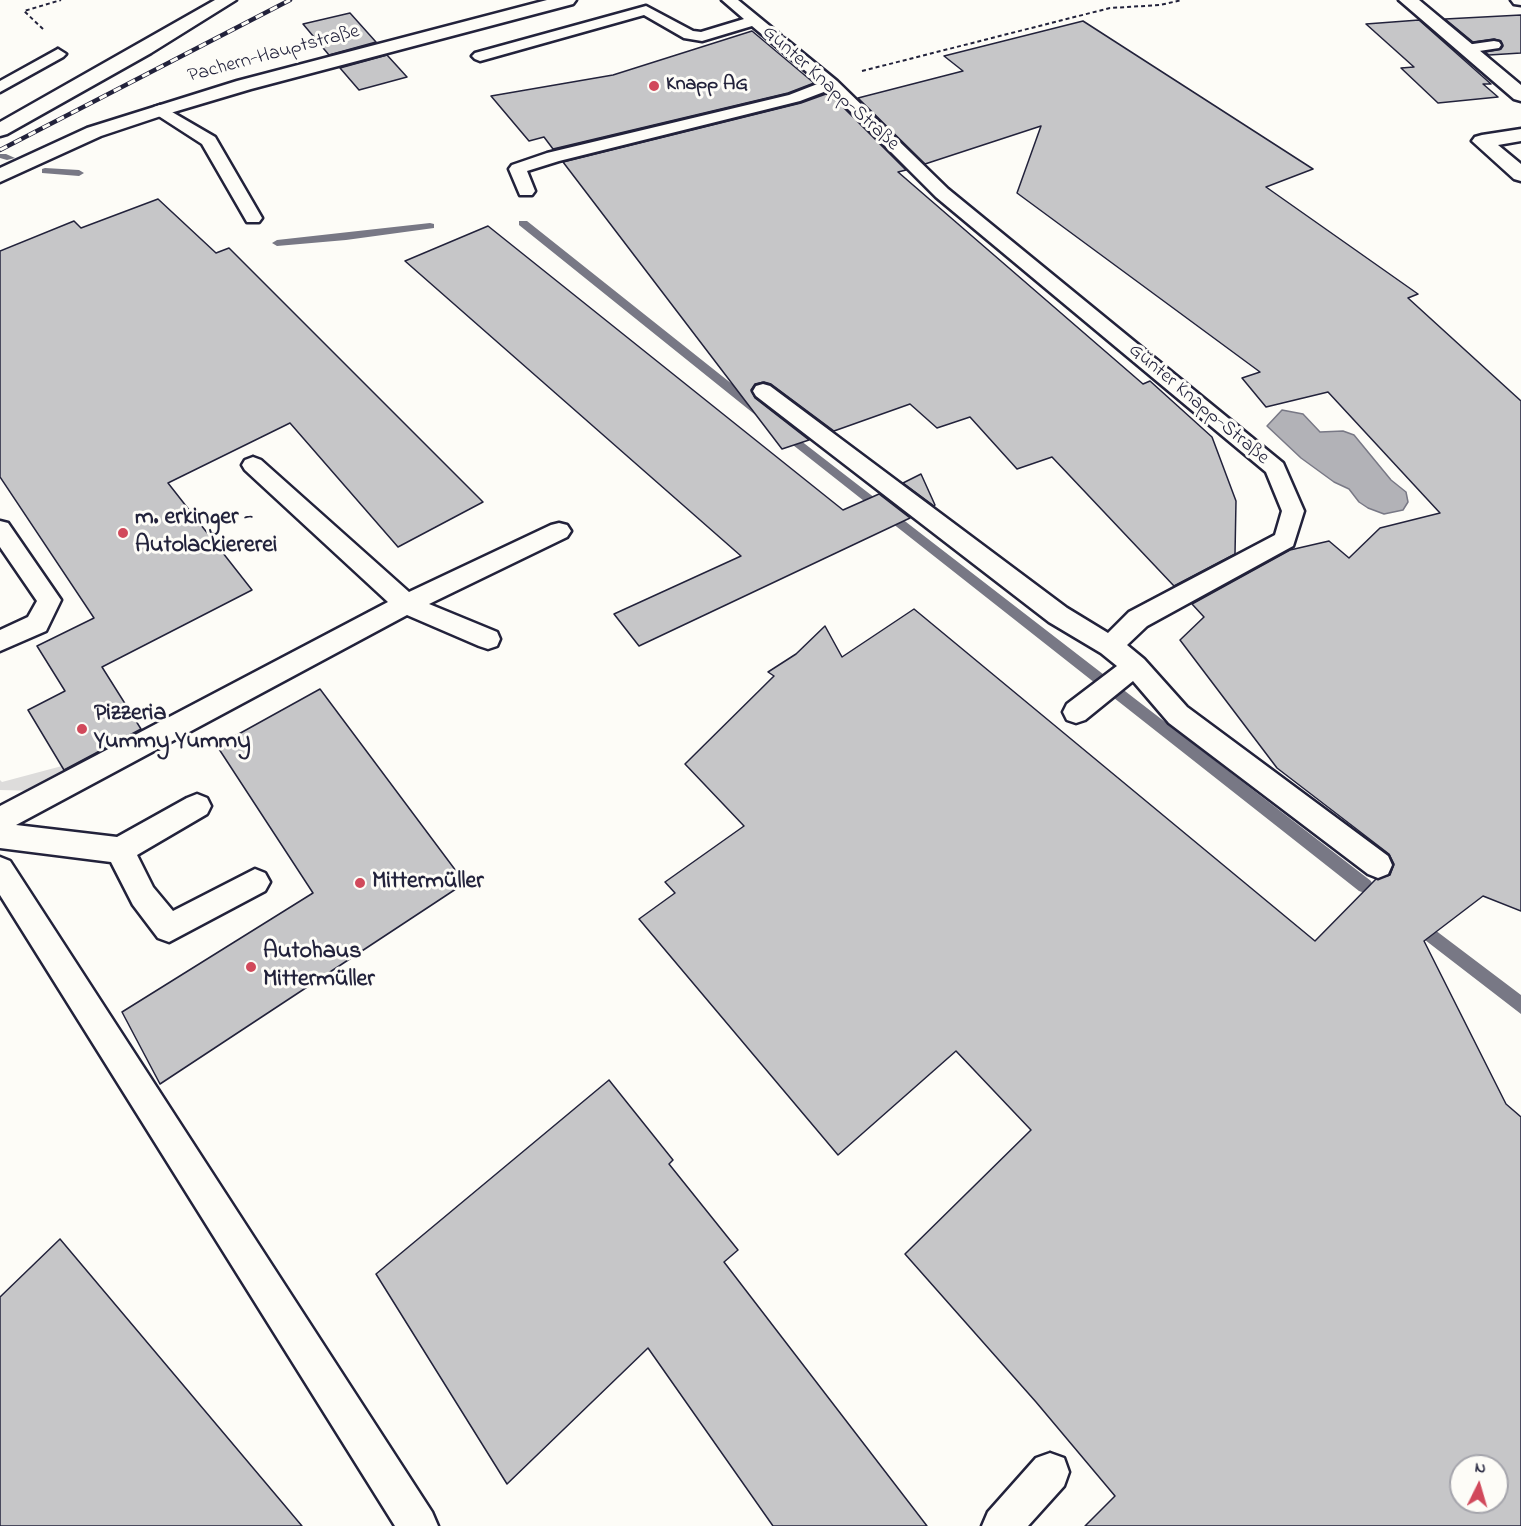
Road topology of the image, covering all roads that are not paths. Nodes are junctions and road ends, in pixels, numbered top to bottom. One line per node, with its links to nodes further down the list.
1 (226, 0): 15 (street)
2 (567, 0): 14 (street, Pachern-Hauptstraße)
3 (1408, 0): 8 (street)
4 (736, 11): 6 (lane); 11 (lane, Günter Knapp-Straße)
5 (693, 22): 6 (lane)
6 (675, 27): 10 (lane)
7 (1494, 45): 8 (lane)
8 (1466, 49): 13 (street)
9 (58, 54): 12 (lane)
10 (480, 56)
11 (831, 84): 19 (lane); 28 (lane, Günter Knapp-Straße)
12 (0, 87)
13 (1521, 95)
14 (160, 110): 18 (street, Pachern-Hauptstraße); 20 (lane)
15 (0, 130)
16 (1521, 135): 17 (street)
17 (1521, 175)
18 (0, 176)
19 (526, 191)
20 (253, 218)
21 (763, 392): 28 (lane)
22 (253, 465): 25 (lane)
23 (0, 529): 27 (lane)
24 (559, 531): 25 (lane)
25 (406, 604): 26 (lane); 32 (lane)
26 (488, 639)
27 (0, 641)
28 (1110, 646): 29 (lane)
29 (1135, 666): 30 (lane); 35 (lane)
30 (1076, 712)
31 (197, 806): 34 (lane)
32 (0, 820)
33 (0, 836): 34 (lane)
34 (120, 850): 36 (lane)
35 (1378, 864)
36 (255, 882)
37 (5, 890): 39 (lane)
38 (1050, 1472): 40 (lane)
39 (418, 1526)
40 (1002, 1526)

